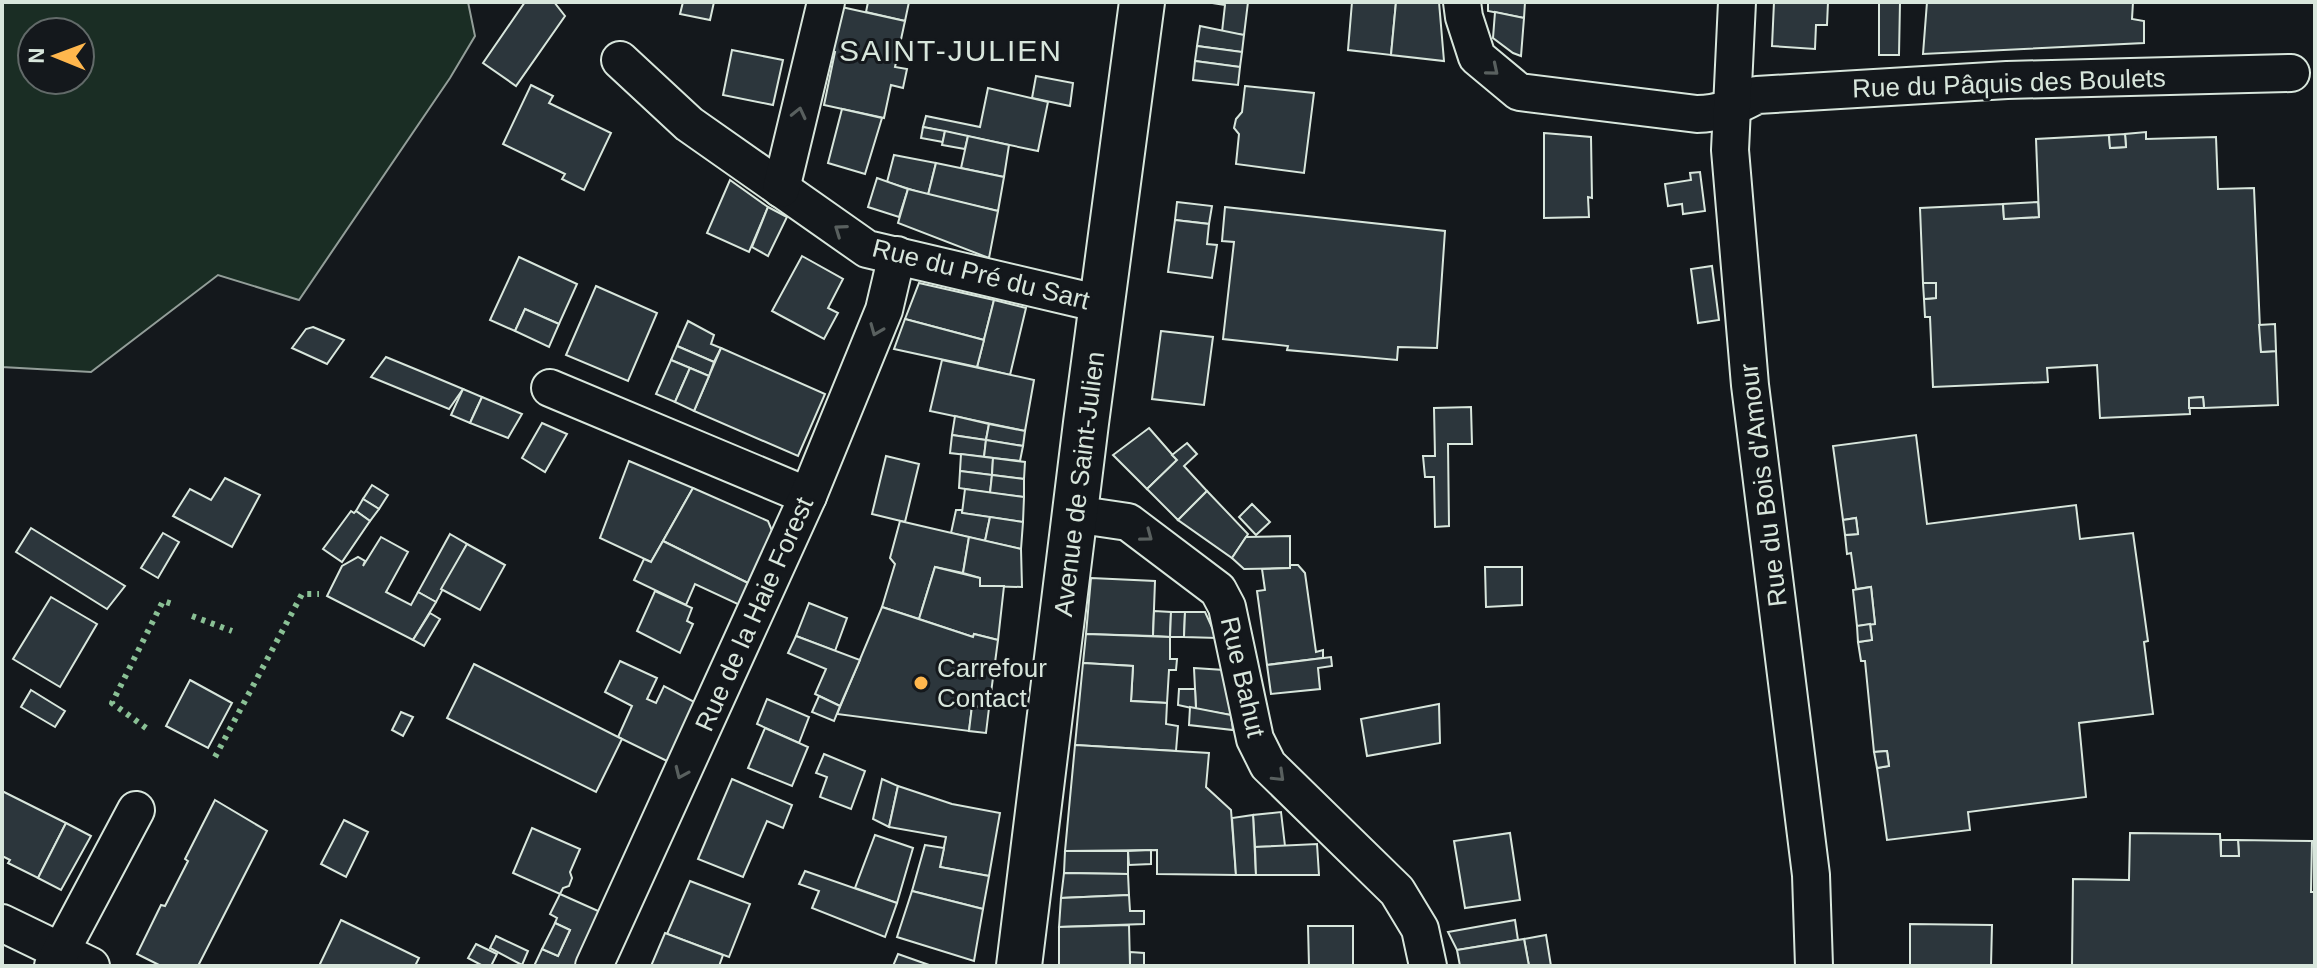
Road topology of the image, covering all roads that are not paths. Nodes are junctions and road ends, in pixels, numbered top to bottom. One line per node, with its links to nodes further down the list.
1 (826, 2): 8 (street, one-way to 1)
2 (1142, 2): 10 (main road, Avenue de Saint-Julien)
3 (1462, 2): 7 (street, Rue du Pâquis des Boulets, one-way to 7)
4 (1737, 2): 7 (street, Rue du Bois d'Amour)
5 (620, 60): 8 (street, Rue du Pré du Sart)
6 (2291, 73): 7 (street, Rue du Pâquis des Boulets)
7 (1731, 109): 20 (street, Rue du Bois d'Amour)
8 (781, 189): 9 (street, Rue du Pré du Sart, one-way to 8)
9 (897, 255): 10 (street, Rue du Pré du Sart); 12 (street, Rue de la Haie Forest, one-way to 12)
10 (1101, 304): 13 (main road, Avenue de Saint-Julien)
11 (550, 388): 12 (street)
12 (808, 496): 17 (street, Rue de la Haie Forest, one-way to 17)
13 (1074, 514): 18 (main road, Avenue de Saint-Julien); 19 (street, Rue Bahut, one-way to 19)
14 (136, 810): 16 (street)
15 (2, 923): 16 (street)
16 (68, 961)
17 (594, 966)
18 (1019, 966)
19 (1428, 966)
20 (1814, 966)

